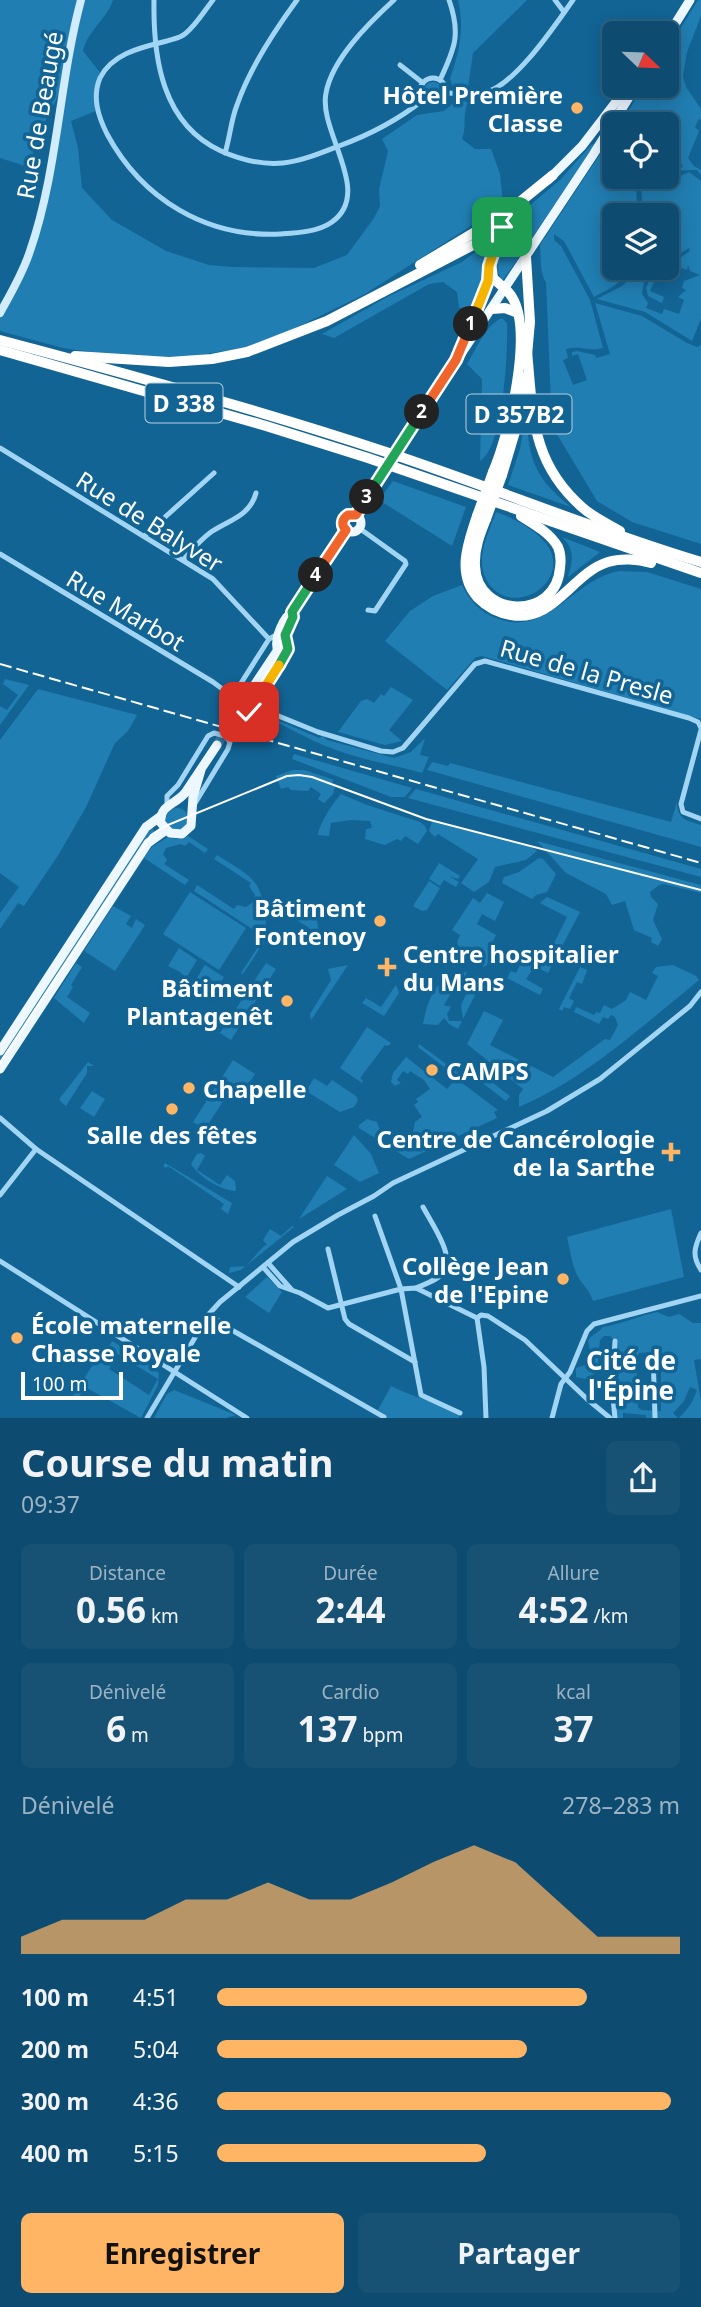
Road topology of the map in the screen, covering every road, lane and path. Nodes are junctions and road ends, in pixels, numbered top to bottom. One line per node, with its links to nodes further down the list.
1 (81, 0): 32 (street, Rue de Beaugé)
2 (154, 0): 14 (street)
3 (213, 0): 14 (street)
4 (297, 0): 23 (street)
5 (394, 0): 22 (street)
6 (449, 0): 16 (street)
7 (555, 0): 11 (street)
8 (573, 0): 11 (street)
9 (684, 0): 12 (main road)
10 (690, 0): 13 (main road)
11 (564, 12): 18 (street)
12 (673, 21)
13 (675, 21)
14 (156, 46): 22 (street); 23 (street)
15 (400, 65): 17 (street)
16 (440, 80): 17 (street); 18 (street)
17 (423, 83): 21 (street)
18 (447, 93): 21 (street)
19 (619, 98): 24 (main road)
20 (628, 98): 28 (main road)
21 (423, 100): 22 (street)
22 (337, 147): 23 (street)
23 (225, 153)
24 (553, 175): 25 (main road); 34 (highway)
25 (500, 231): 26 (main road); 27 (highway); 34 (highway)
26 (496, 242): 27 (main road); 29 (main road)
27 (520, 243): 28 (main road)
28 (526, 257): 30 (main road); 37 (highway)
29 (491, 262): 30 (highway); 39 (main road)
30 (504, 289): 31 (main road); 33 (highway)
31 (492, 309): 33 (highway); 39 (main road)
32 (1, 311)
33 (518, 313): 42 (highway)
34 (327, 321): 38 (highway)
35 (0, 340): 38 (highway, D 338)
36 (0, 350): 44 (highway, D 338)
37 (527, 351): 42 (highway, D 357B2); 50 (highway)
38 (64, 357): 50 (highway, D 338)
39 (456, 360): 45 (main road, bridge)
40 (0, 448): 49 (street, Rue de Balyver)
41 (214, 473): 49 (street)
42 (497, 474): 46 (highway, bridge)
43 (256, 494): 52 (street)
44 (509, 508): 46 (highway); 54 (highway, D 338)
45 (356, 515): 47 (main road); 48 (main road)
46 (482, 517): 54 (highway)
47 (359, 528): 48 (main road); 55 (street)
48 (346, 530): 56 (main road)
49 (144, 536): 52 (street, Rue de Balyver)
50 (640, 542): 53 (highway, D 338)
51 (0, 554): 58 (street, Rue Marbot)
52 (183, 560): 57 (street, Rue de Balyver)
53 (701, 562)
54 (697, 572)
55 (368, 610)
56 (282, 634): 57 (street); 59 (main road); 60 (street)
57 (269, 639): 58 (street)
58 (231, 699): 60 (street)
59 (243, 702)
60 (254, 706): 61 (street, Rue de la Presle)
61 (701, 729): 67 (street, Rue de la Presle)
62 (217, 744): 63 (main road)
63 (201, 770): 64 (main road); 65 (main road)
64 (171, 804): 65 (main road); 65 (street); 66 (main road)
65 (191, 809): 68 (main road)
66 (161, 816): 68 (main road); 72 (main road)
67 (701, 819)
68 (166, 830): 73 (main road)
69 (701, 992): 71 (street)
70 (701, 1001): 71 (street)
71 (690, 1006): 82 (street)
72 (0, 1051)
73 (0, 1069)
74 (0, 1118): 75 (street)
75 (36, 1149): 76 (street); 84 (street)
76 (0, 1195)
77 (423, 1208): 85 (street)
78 (375, 1216): 86 (street)
79 (701, 1233): 83 (street)
80 (328, 1250): 88 (street)
81 (0, 1261): 94 (street)
82 (265, 1265): 84 (street); 88 (street)
83 (701, 1270)
84 (239, 1287): 89 (street)
85 (416, 1288): 86 (street); 90 (street)
86 (401, 1289): 88 (street); 93 (street)
87 (701, 1296): 95 (street)
88 (342, 1305): 93 (street)
89 (209, 1314): 94 (street); 97 (street)
90 (477, 1318): 95 (street); 100 (street)
91 (615, 1341): 102 (street)
92 (653, 1352): 103 (street)
93 (415, 1362): 96 (street)
94 (174, 1370): 98 (street); 99 (street)
95 (565, 1377): 101 (street); 102 (street)
96 (460, 1413)
97 (384, 1417)
98 (148, 1418)
99 (247, 1418)
100 (486, 1418)
101 (552, 1418)
102 (612, 1418)
103 (655, 1418)

